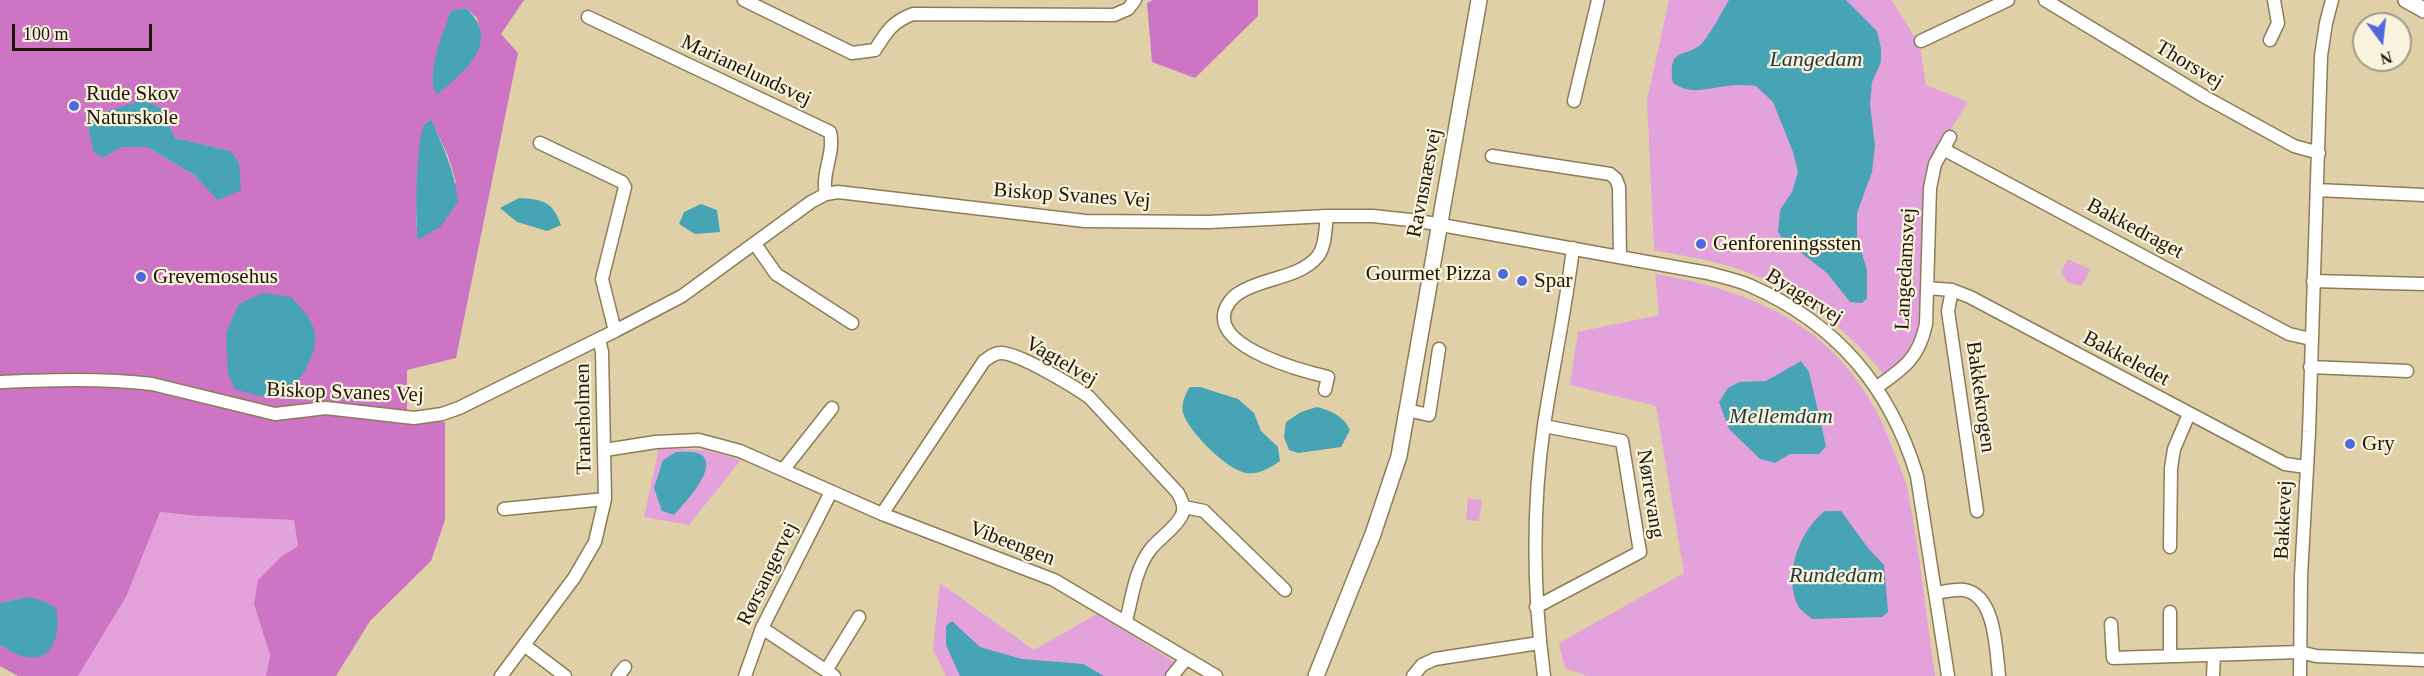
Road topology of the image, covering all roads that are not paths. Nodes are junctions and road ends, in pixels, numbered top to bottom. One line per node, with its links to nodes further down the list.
1 (744, 0): 2 (street)
2 (1136, 0)
3 (1479, 0): 24 (main road, Ravnsnæsvej)
4 (1598, 0): 14 (street)
5 (2008, 0): 13 (street)
6 (2044, 0): 18 (street, Thorsvej)
7 (2274, 0): 12 (street)
8 (2332, 0): 18 (street, Bakkevej)
9 (2406, 0): 10 (main road)
10 (2424, 10)
11 (588, 17): 21 (street, Marianelundsvej)
12 (2270, 40)
13 (1921, 41)
14 (1574, 100)
15 (1950, 137): 17 (street, Langedamsvej)
16 (540, 143): 33 (street)
17 (1942, 149): 30 (street, Langedamsvej); 35 (street, Bakkedraget)
18 (2319, 153): 20 (street, Bakkevej)
19 (1492, 156): 27 (street)
20 (2317, 190): 22 (street); 28 (street, Bakkevej)
21 (826, 194): 23 (street, Biskop Svanes Vej); 25 (street, Biskop Svanes Vej)
22 (2424, 195)
23 (1327, 216): 24 (street, Biskop Svanes Vej); 41 (street)
24 (1438, 225): 26 (street, Byagervej); 43 (main road, Ravnsnæsvej)
25 (755, 244): 32 (street); 33 (street, Biskop Svanes Vej)
26 (1573, 249): 27 (street, Byagervej); 45 (street)
27 (1620, 257): 40 (street, Byagervej)
28 (2313, 281): 29 (street); 35 (street, Bakkevej)
29 (2424, 284)
30 (1927, 288): 31 (street, Bakkeledet); 40 (street, Langedamsvej)
31 (1952, 290): 44 (street, Bakkeledet); 53 (street, Bakkekrogen)
32 (852, 323)
33 (615, 332): 34 (street, Biskop Svanes Vej)
34 (599, 339): 39 (street, Biskop Svanes Vej); 46 (street, Traneholmen)
35 (2311, 339): 37 (street, Bakkevej)
36 (1439, 349): 43 (street)
37 (2310, 367): 38 (street); 47 (street, Bakkevej)
38 (2407, 371)
39 (0, 382)
40 (1877, 387): 57 (street, Byagervej)
41 (1324, 390)
42 (832, 408): 48 (street)
43 (1407, 410): 77 (main road, Ravnsnæsvej)
44 (2189, 414): 47 (street, Bakkeledet); 55 (street)
45 (1544, 426): 58 (street); 58 (street, Nørrevang)
46 (605, 450): 48 (street, Vibeengen); 50 (street, Traneholmen)
47 (2306, 467): 66 (street, Bakkevej)
48 (783, 470): 49 (street, Vibeengen)
49 (831, 492): 54 (street, Vibeengen); 63 (street, Rørsangervej)
50 (605, 499): 52 (street, Traneholmen); 65 (street, Traneholmen)
51 (1184, 507): 54 (street, Vagtelvej); 56 (street); 61 (street)
52 (504, 509)
53 (1977, 511)
54 (882, 514): 61 (street, Vibeengen)
55 (2170, 546)
56 (1285, 590)
57 (1935, 593): 80 (street, Byagervej); 81 (street)
58 (1536, 607): 64 (street)
59 (2170, 612): 68 (street)
60 (859, 617): 71 (street)
61 (1126, 621): 69 (street, Vibeengen)
62 (2111, 624): 68 (street)
63 (762, 628): 71 (street); 74 (street, Rørsangervej)
64 (1539, 643): 78 (street); 79 (street)
65 (524, 645): 72 (street, Traneholmen); 73 (street)
66 (2300, 652): 67 (street); 70 (street); 83 (street, Bakkevej)
67 (2214, 655): 68 (street); 82 (street)
68 (2170, 656)
69 (1186, 659): 75 (street); 76 (street, Vibeengen)
70 (2424, 660)
71 (830, 673)
72 (501, 676)
73 (565, 676)
74 (745, 676)
75 (1172, 676)
76 (1216, 676)
77 (1316, 676)
78 (1413, 676)
79 (1544, 676)
80 (1948, 676)
81 (1999, 676)
82 (2213, 676)
83 (2300, 676)

